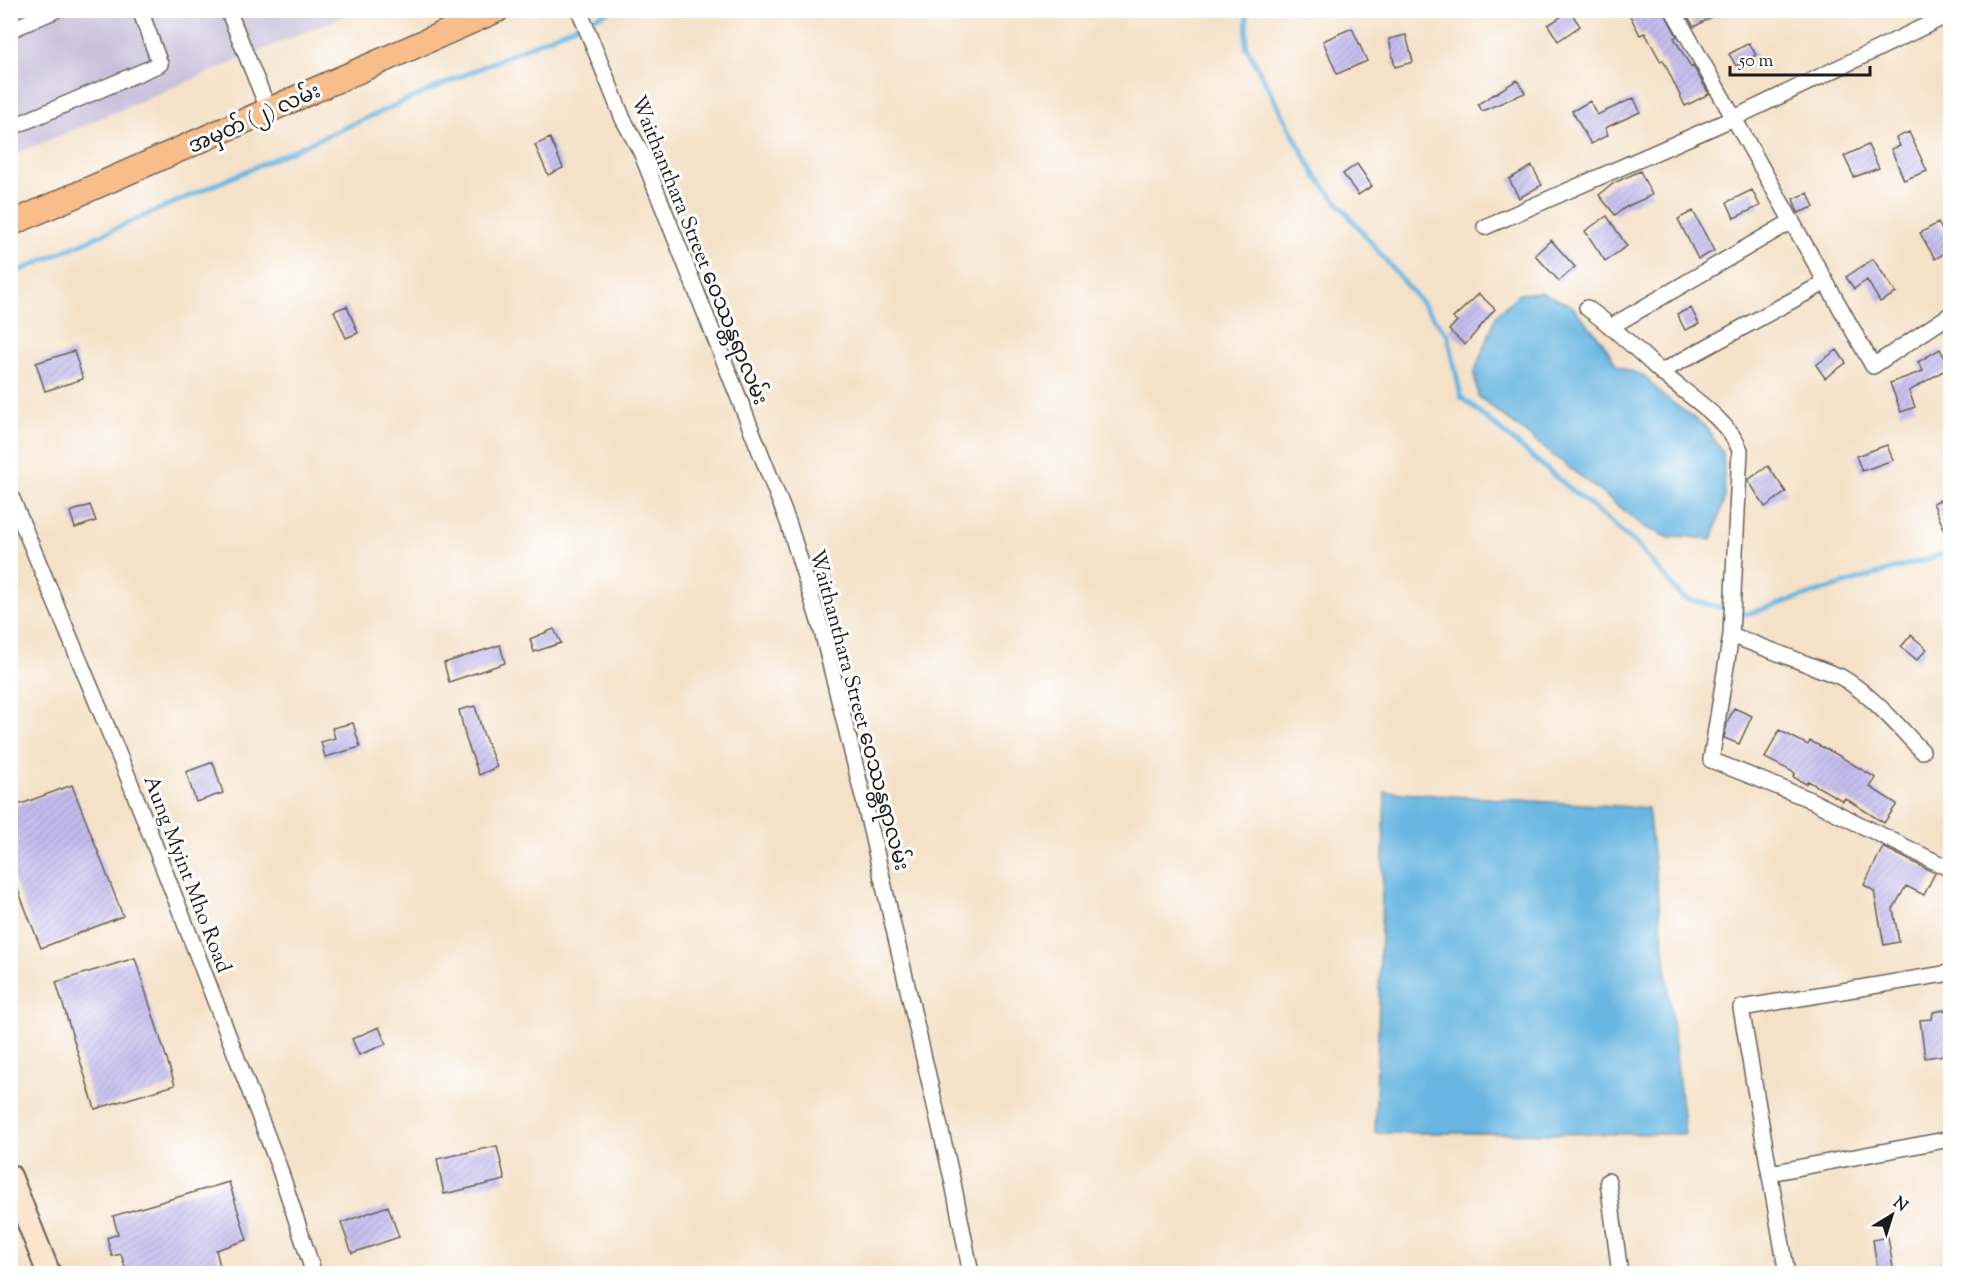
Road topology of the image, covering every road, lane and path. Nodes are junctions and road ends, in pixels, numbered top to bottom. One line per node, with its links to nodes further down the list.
1 (140, 10): 11 (street)
2 (228, 10): 9 (street)
3 (497, 10): 9 (main road, အမှတ် (၂) လမ်း)
4 (579, 10): 31 (street, Waithanthara Street ဝေဿန္တရာလမ်း)
5 (1673, 10): 10 (street)
6 (48, 12): 8 (street)
7 (1950, 14): 10 (street)
8 (10, 30)
9 (269, 111): 13 (main road, အမှတ် (၂) လမ်း)
10 (1734, 118): 12 (street); 14 (street)
11 (10, 128)
12 (1792, 221): 15 (street); 18 (street)
13 (11, 223)
14 (1485, 227)
15 (1826, 282): 17 (street); 19 (street)
16 (1587, 308): 18 (street)
17 (1950, 315)
18 (1612, 326): 19 (street)
19 (1662, 372): 21 (street)
20 (10, 494): 30 (street, Aung Myint Mho Road)
21 (1731, 635): 22 (street); 23 (street)
22 (1922, 751)
23 (1950, 869)
24 (1950, 973): 26 (street)
25 (1950, 1139): 26 (street)
26 (1770, 1173): 33 (street)
27 (10, 1176): 29 (street)
28 (1608, 1181): 32 (street)
29 (49, 1274)
30 (314, 1274)
31 (971, 1274)
32 (1620, 1274)
33 (1787, 1274)

